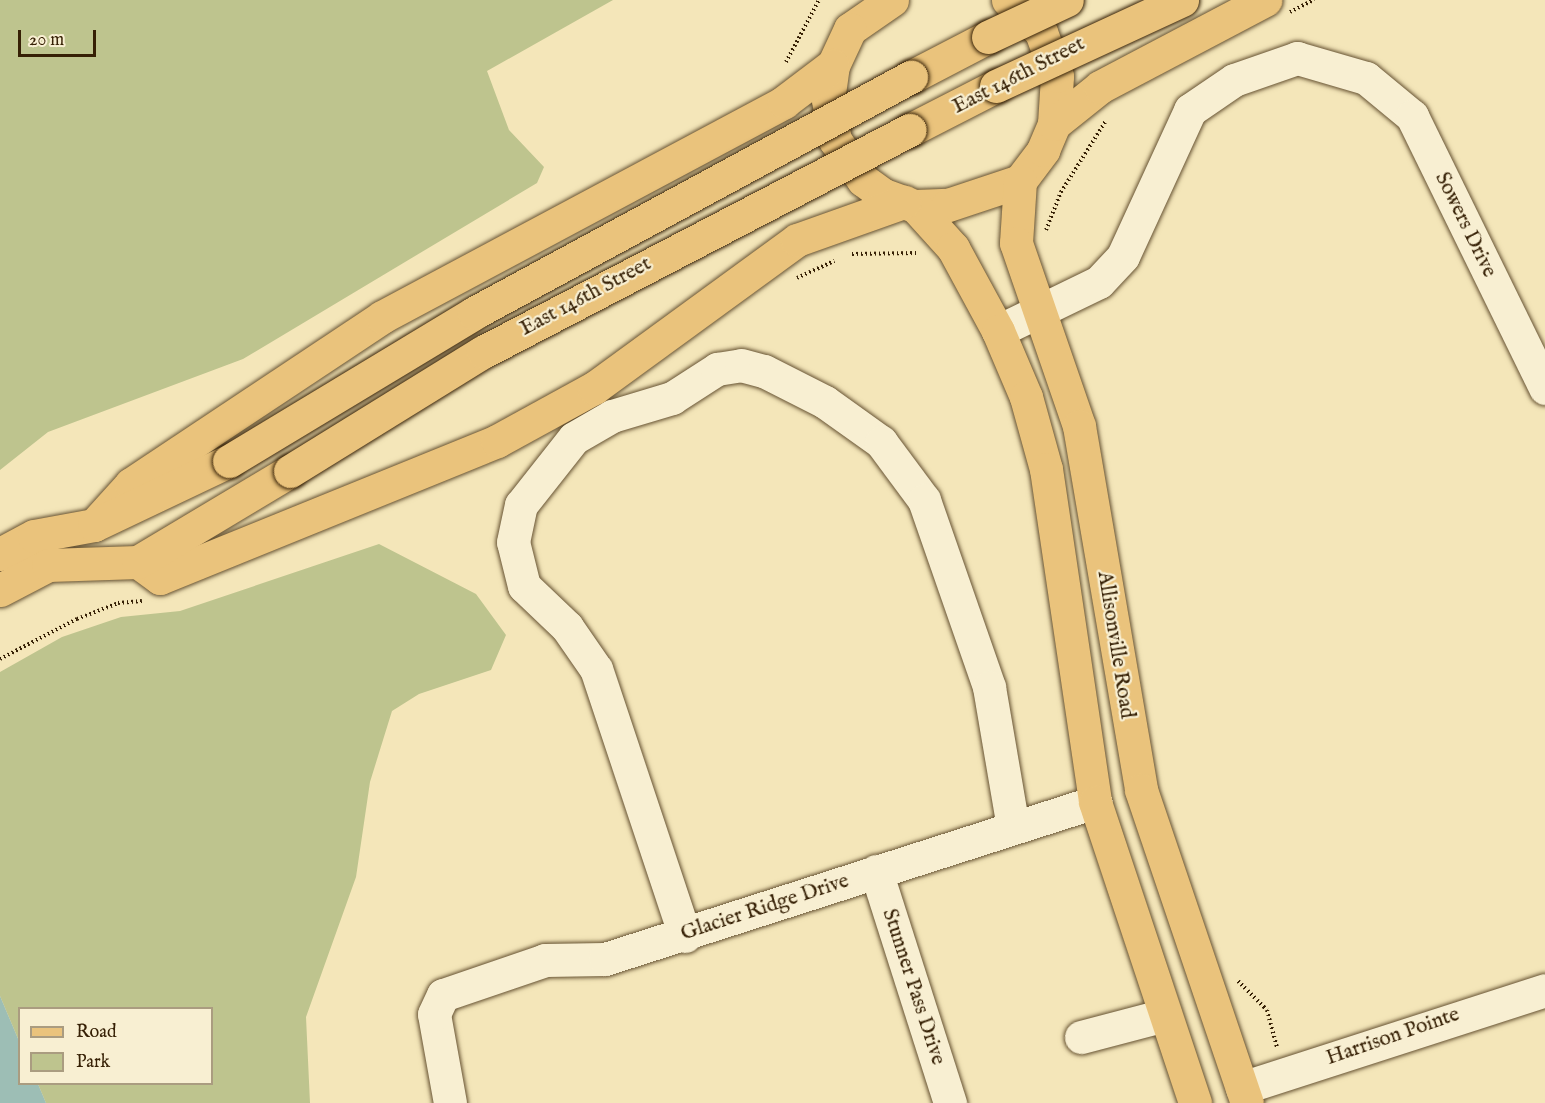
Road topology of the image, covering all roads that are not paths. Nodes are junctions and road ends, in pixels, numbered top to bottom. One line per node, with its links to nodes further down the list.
1 (892, 0): 6 (main road)
2 (1008, 0): 8 (main road)
3 (1067, 0): 14 (main road, East 146th Street, bridge)
4 (1182, 0): 17 (main road, East 146th Street, bridge)
5 (1265, 0): 8 (main road)
6 (854, 14): 7 (main road)
7 (833, 65): 10 (main road); 14 (main road)
8 (1054, 124): 9 (main road)
9 (1020, 181): 10 (main road); 11 (main road, Allisonville Road)
10 (909, 204): 12 (main road, Allisonville Road); 17 (main road)
11 (1039, 314): 12 (street); 13 (street, Sowers Drive); 27 (main road, Allisonville Road)
12 (998, 331): 19 (main road, Allisonville Road)
13 (1545, 388)
14 (94, 525): 15 (main road, East 146th Street)
15 (41, 551): 16 (main road, East 146th Street); 17 (main road, East 146th Street); 18 (main road, East 146th Street)
16 (0, 554)
17 (138, 562)
18 (0, 590)
19 (1095, 802): 20 (street, Glacier Ridge Drive); 22 (main road, Allisonville Road)
20 (1013, 827): 21 (street, Glacier Ridge Drive); 23 (street)
21 (876, 871): 23 (street, Glacier Ridge Drive); 29 (street, Stunner Pass Drive)
22 (1136, 927): 25 (main road, Allisonville Road); 27 (main road)
23 (685, 936): 28 (street, Glacier Ridge Drive)
24 (1545, 990): 27 (street, Harrison Pointe)
25 (1165, 1015): 26 (street); 30 (main road, Allisonville Road)
26 (1081, 1037)
27 (1244, 1096)
28 (450, 1103)
29 (950, 1103)
30 (1195, 1103)

